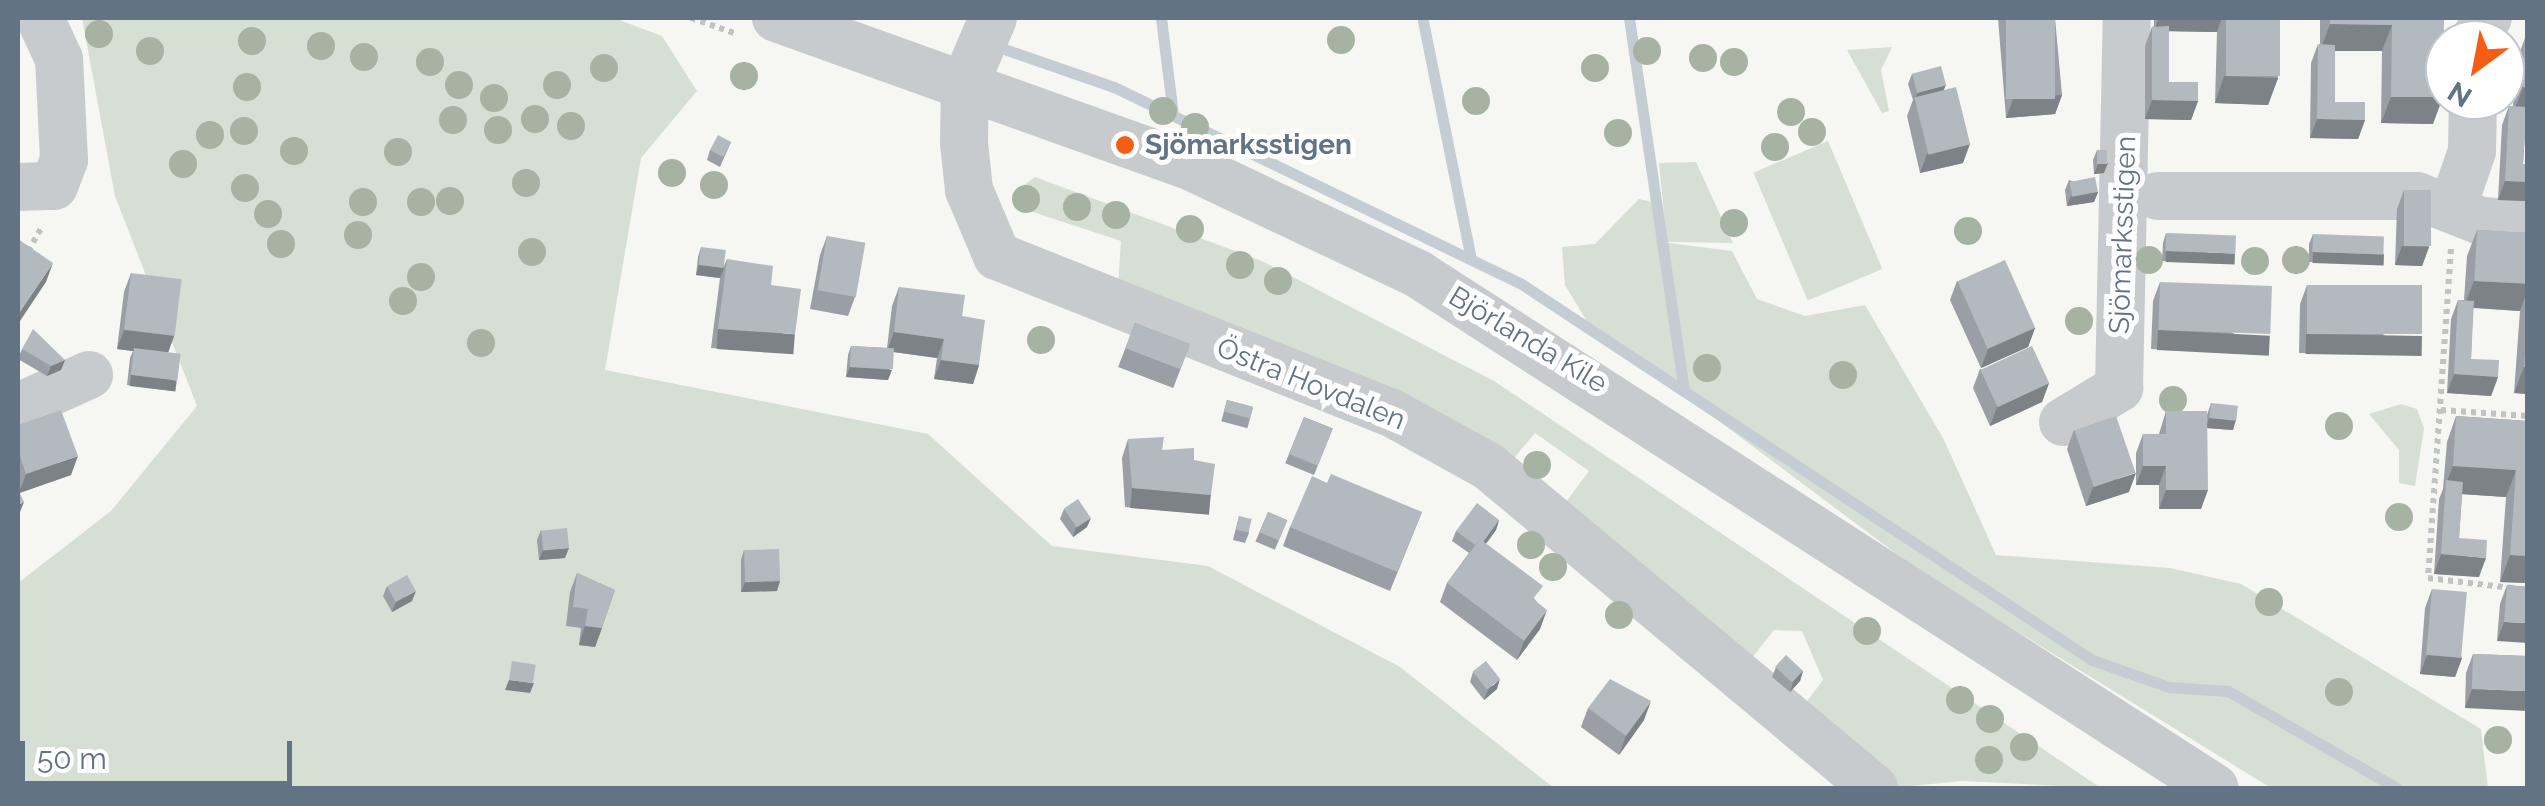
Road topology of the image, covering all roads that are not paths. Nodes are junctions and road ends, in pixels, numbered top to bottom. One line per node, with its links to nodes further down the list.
1 (40, 18): 7 (street)
2 (993, 18): 5 (street)
3 (2127, 18): 13 (street, Sjömarksstigen)
4 (761, 28): 5 (street, Björlanda Kile)
5 (964, 84): 14 (street, Östra Hovdalen); 15 (street, Björlanda Kile)
6 (2473, 120): 9 (street)
7 (18, 187)
8 (2158, 196): 9 (street)
9 (2456, 208): 10 (street)
10 (2528, 224)
11 (90, 376): 12 (street)
12 (18, 407)
13 (2063, 422)
14 (1874, 788)
15 (2215, 788)

